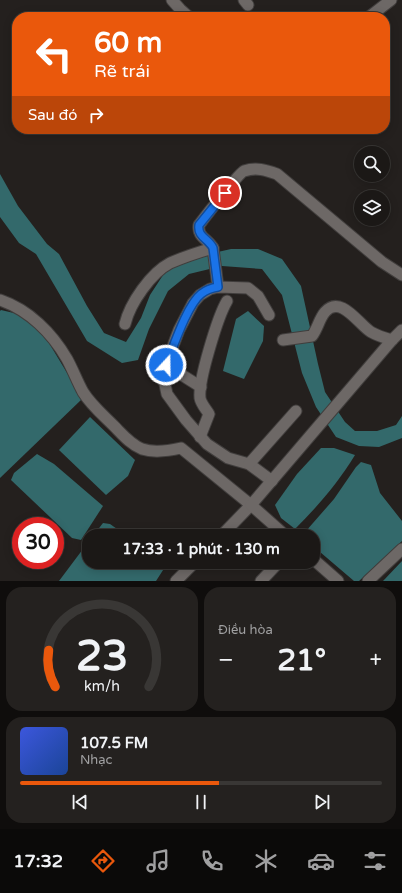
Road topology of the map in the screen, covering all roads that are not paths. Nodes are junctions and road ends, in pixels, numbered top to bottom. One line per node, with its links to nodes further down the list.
1 (172, 0): 3 (street)
2 (391, 0): 4 (street)
3 (184, 12)
4 (375, 12)
5 (214, 250): 6 (street); 7 (street); 11 (street)
6 (402, 275)
7 (218, 287): 10 (street); 15 (street)
8 (1, 299): 21 (street)
9 (227, 301): 16 (street)
10 (269, 315)
11 (125, 324)
12 (402, 330): 14 (street)
13 (287, 340): 14 (street)
14 (392, 340): 20 (street)
15 (166, 365): 16 (street); 18 (street)
16 (201, 387): 18 (street)
17 (296, 412): 19 (street)
18 (200, 437): 19 (street)
19 (248, 464): 20 (street)
20 (272, 481): 21 (street)
21 (251, 505): 22 (street); 23 (street)
22 (228, 529)
23 (278, 529)
24 (402, 549): 31 (street)
25 (320, 565): 30 (street)
26 (188, 569): 28 (street)
27 (272, 569): 29 (street)
28 (176, 581)
29 (261, 581)
30 (338, 581)
31 (368, 581)

